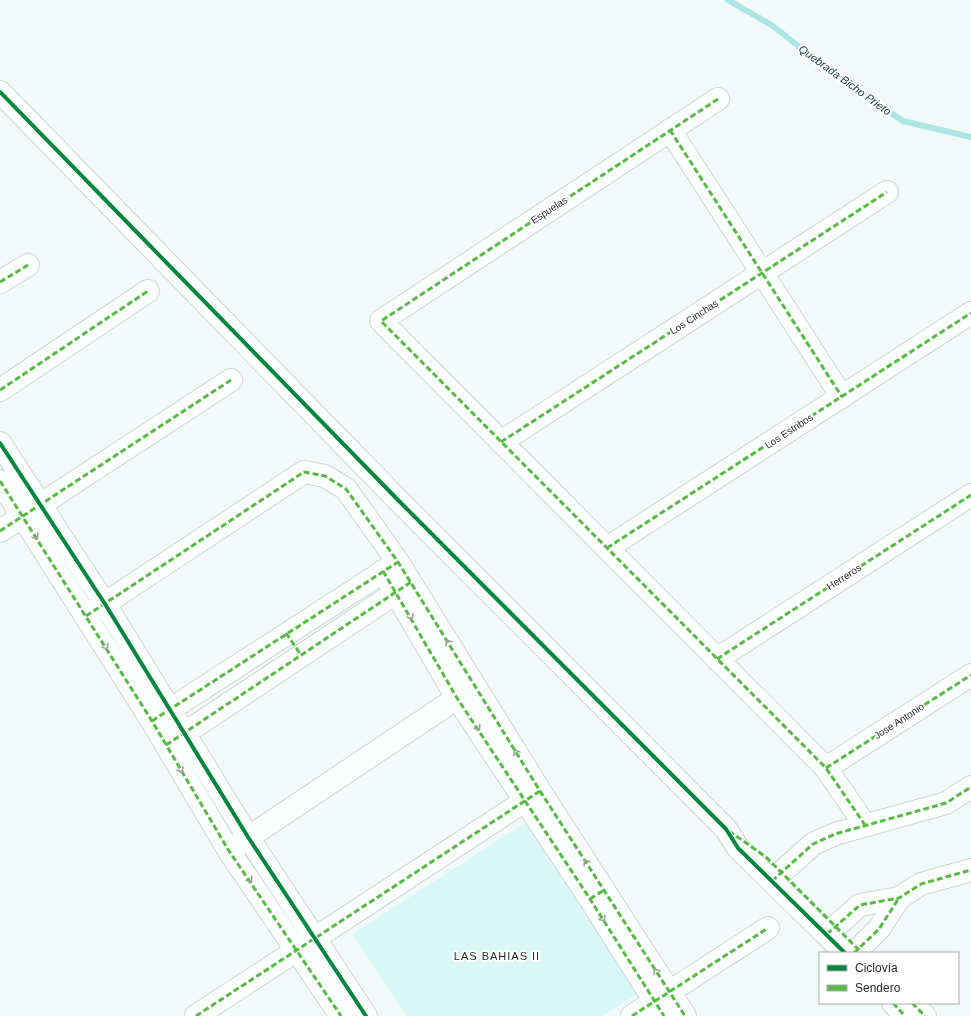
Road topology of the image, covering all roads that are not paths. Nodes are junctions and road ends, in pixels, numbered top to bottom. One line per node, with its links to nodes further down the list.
1 (0, 92): 41 (street)
2 (718, 99): 3 (street, Espuelas)
3 (670, 130): 6 (street); 13 (street, Espuelas)
4 (887, 192): 6 (street, Los Cinchas)
5 (28, 265): 7 (street)
6 (762, 273): 12 (street); 13 (street, Los Cinchas)
7 (0, 282)
8 (148, 291): 11 (street)
9 (971, 313): 12 (street, Los Estribos)
10 (230, 380): 17 (street)
11 (0, 390)
12 (842, 397): 20 (street, Los Estribos)
13 (501, 442): 20 (street)
14 (0, 443): 17 (street)
15 (0, 481): 18 (street)
16 (971, 495): 27 (street, Herreros)
17 (41, 504): 18 (street); 23 (street)
18 (23, 516): 19 (street); 24 (street, one-way to 24)
19 (0, 531)
20 (607, 548): 27 (street)
21 (390, 567): 22 (street); 23 (street); 25 (street)
22 (404, 587): 26 (street); 29 (street, one-way to 22); 30 (street, one-way to 30)
23 (105, 604): 24 (street); 31 (street)
24 (86, 616): 31 (street, one-way to 31)
25 (286, 633): 26 (street); 31 (street)
26 (300, 655): 32 (street)
27 (717, 659): 34 (street)
28 (971, 675): 34 (street, Jose Antonio)
29 (475, 686): 30 (street); 36 (street, one-way to 29)
30 (457, 698): 36 (street, one-way to 36); 38 (street)
31 (160, 715): 32 (street); 33 (street)
32 (184, 733): 33 (street); 38 (street)
33 (166, 745): 39 (street, one-way to 39)
34 (826, 768): 37 (street)
35 (971, 787): 37 (street)
36 (533, 796): 45 (street); 48 (street)
37 (865, 825): 41 (street)
38 (248, 836): 39 (street); 45 (street)
39 (229, 851): 46 (street, one-way to 46)
40 (971, 870): 42 (street)
41 (777, 877): 44 (street)
42 (899, 898): 44 (street); 47 (street)
43 (768, 928): 48 (street)
44 (831, 930): 47 (street)
45 (315, 938): 46 (street); 53 (street)
46 (297, 950): 51 (street); 52 (street)
47 (855, 952)
48 (663, 1003): 54 (street); 55 (street)
49 (894, 1004): 56 (street)
50 (913, 1004): 57 (street)
51 (196, 1016)
52 (341, 1016)
53 (366, 1016)
54 (632, 1016)
55 (685, 1016)
56 (905, 1016)
57 (925, 1016)

